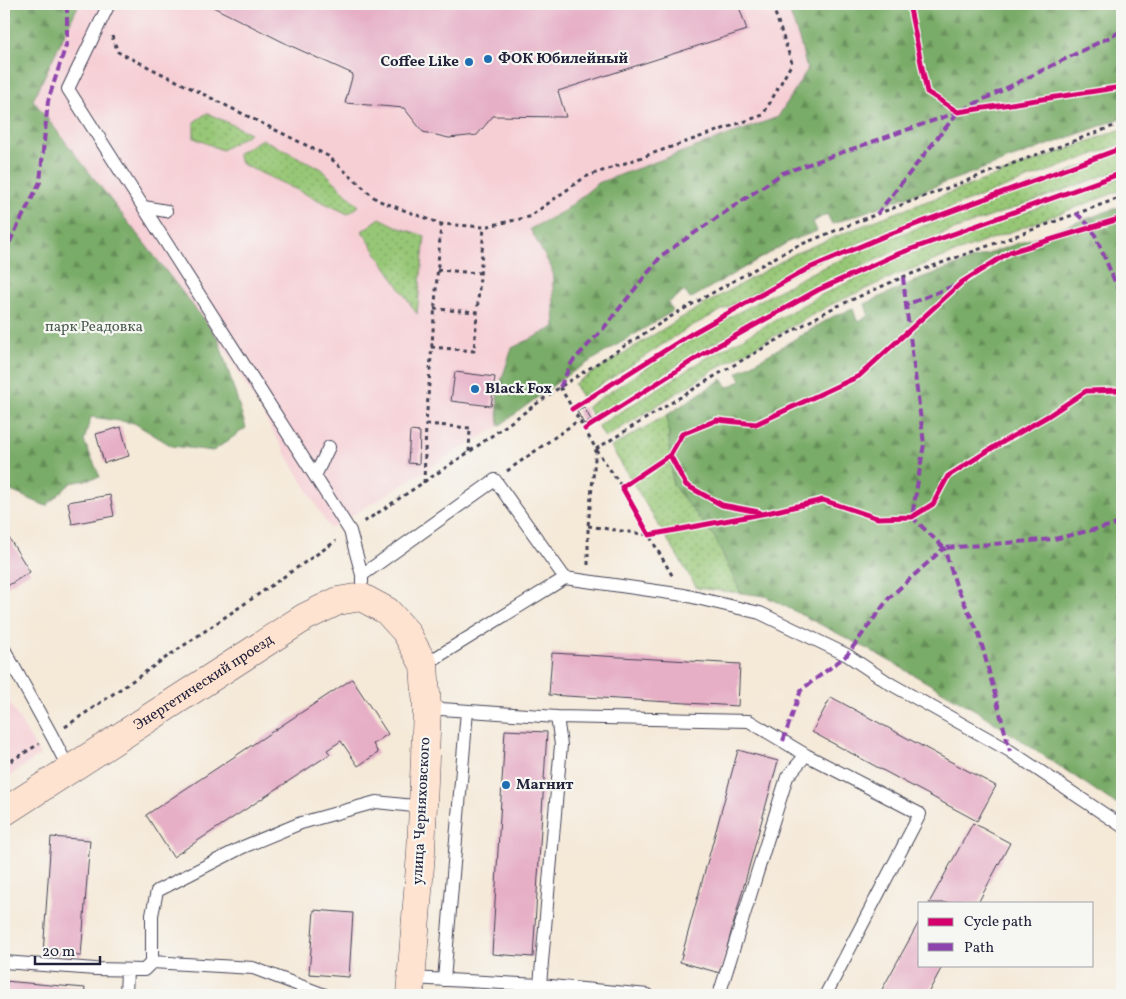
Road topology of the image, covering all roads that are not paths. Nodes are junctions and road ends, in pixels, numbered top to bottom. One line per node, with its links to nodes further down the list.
1 (109, 4): 2 (lane)
2 (144, 208): 3 (lane); 5 (lane)
3 (166, 211)
4 (329, 447): 5 (lane)
5 (315, 476): 7 (lane)
6 (565, 578): 7 (lane); 9 (lane); 17 (lane)
7 (362, 586): 9 (street, улица Черняховского); 14 (street, Энергетический проезд)
8 (4, 649): 14 (lane)
9 (424, 665): 10 (street, улица Черняховского)
10 (427, 708): 11 (lane); 15 (street, улица Черняховского)
11 (467, 711): 12 (lane); 21 (lane)
12 (557, 717): 13 (lane); 23 (lane)
13 (806, 755): 28 (lane); 29 (lane)
14 (70, 771): 16 (street, Энергетический проезд)
15 (423, 807): 19 (lane); 22 (street, улица Черняховского)
16 (4, 812)
17 (1122, 826)
18 (4, 962): 20 (lane)
19 (152, 962): 20 (lane); 26 (lane)
20 (127, 970): 25 (lane)
21 (444, 980): 22 (lane); 23 (lane)
22 (411, 987)
23 (539, 990): 24 (lane)
24 (629, 994): 27 (lane)
25 (126, 995)
26 (325, 995)
27 (648, 995)
28 (719, 995)
29 (827, 995)

